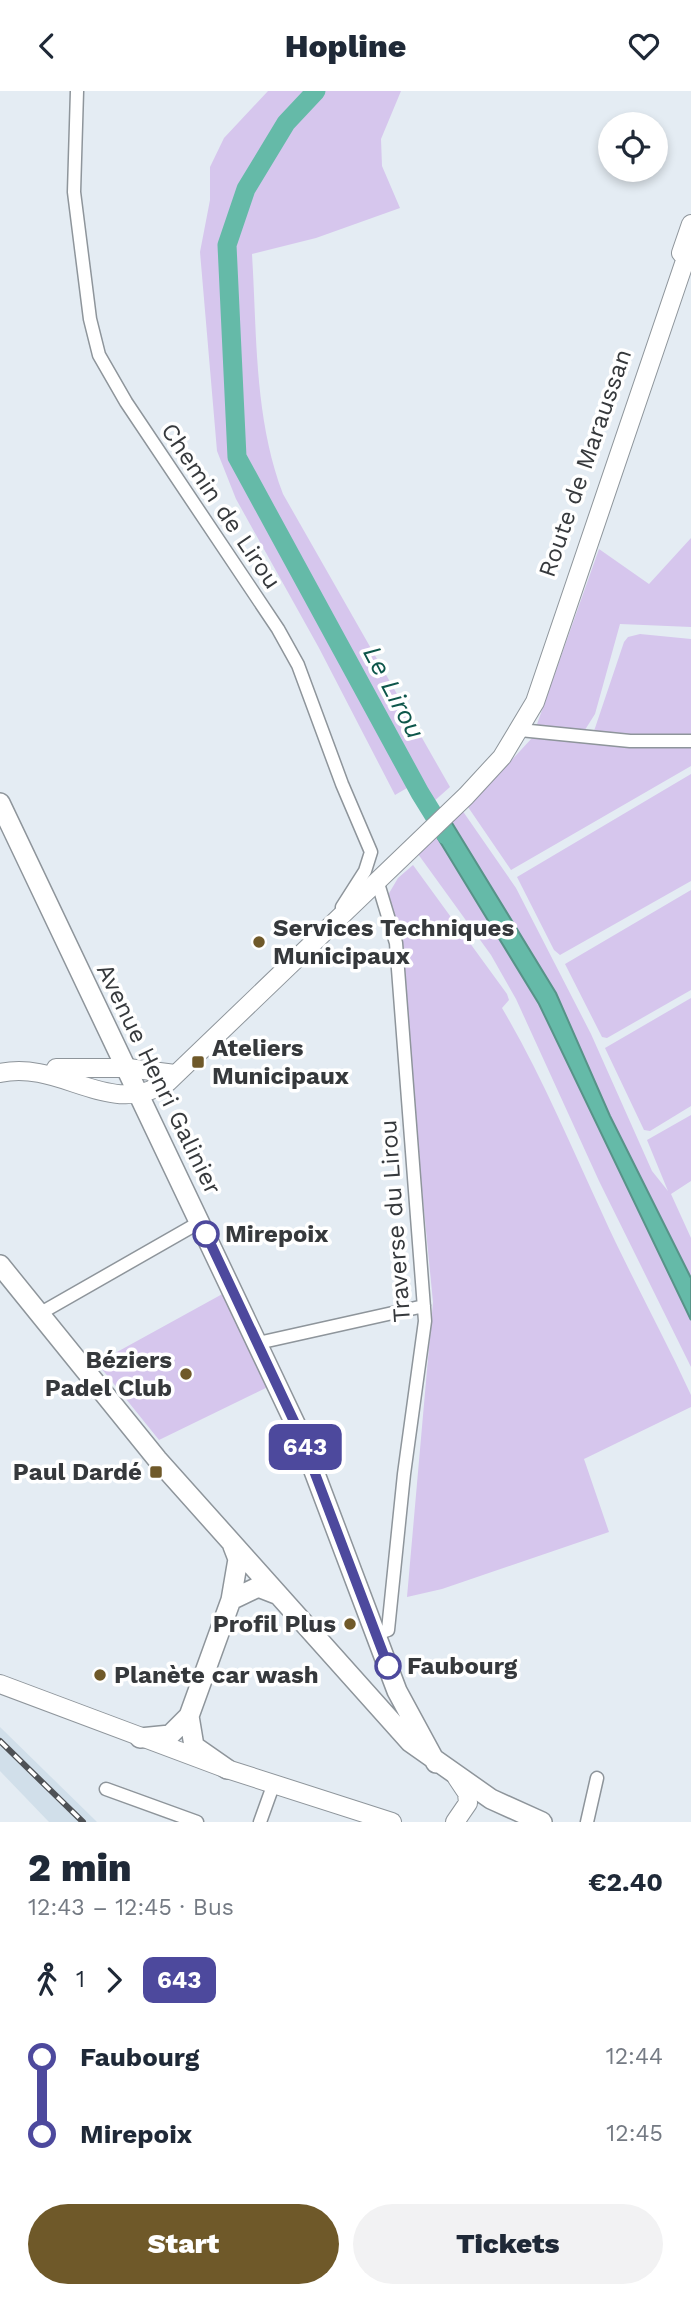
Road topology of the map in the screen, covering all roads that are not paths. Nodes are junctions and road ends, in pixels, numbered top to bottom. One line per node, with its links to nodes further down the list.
1 (77, 91): 9 (street, Chemin de Lirou)
2 (691, 224): 4 (main road, Route de Maraussan)
3 (691, 243): 4 (main road, Route de Maraussan)
4 (605, 489): 5 (main road, Route de Maraussan)
5 (523, 724): 6 (street); 8 (main road, Route de Maraussan)
6 (691, 741)
7 (0, 803): 11 (main road, Avenue Henri Galinier)
8 (377, 880): 9 (main road, Route de Maraussan); 17 (street, Traverse du Lirou)
9 (331, 925): 13 (main road, Route de Maraussan)
10 (0, 1065): 11 (main road)
11 (128, 1068): 13 (main road); 14 (main road, Avenue Henri Galinier)
12 (0, 1073): 14 (main road)
13 (175, 1074): 14 (main road, Route de Maraussan)
14 (140, 1094): 15 (main road, Avenue Henri Galinier)
15 (200, 1222): 18 (street); 19 (main road, Avenue Henri Galinier)
16 (0, 1265): 18 (main road)
17 (425, 1306): 19 (street); 23 (street, Traverse du Lirou)
18 (39, 1314): 20 (main road)
19 (258, 1343): 23 (main road, Avenue Henri Galinier)
20 (230, 1541): 21 (main road); 22 (main road)
21 (276, 1594): 22 (main road); 27 (main road)
22 (231, 1599): 25 (main road)
23 (382, 1632): 27 (main road, Avenue Henri Galinier)
24 (0, 1684): 26 (main road)
25 (189, 1716): 26 (main road); 28 (main road)
26 (140, 1738): 28 (main road)
27 (436, 1763): 29 (main road)
28 (227, 1769): 31 (main road)
29 (457, 1778): 37 (main road); 38 (main road)
30 (597, 1778): 39 (street)
31 (274, 1783): 35 (street); 36 (main road)
32 (106, 1789): 33 (street)
33 (177, 1818): 34 (street)
34 (197, 1822)
35 (260, 1822)
36 (392, 1822)
37 (455, 1822)
38 (542, 1822)
39 (587, 1822)

